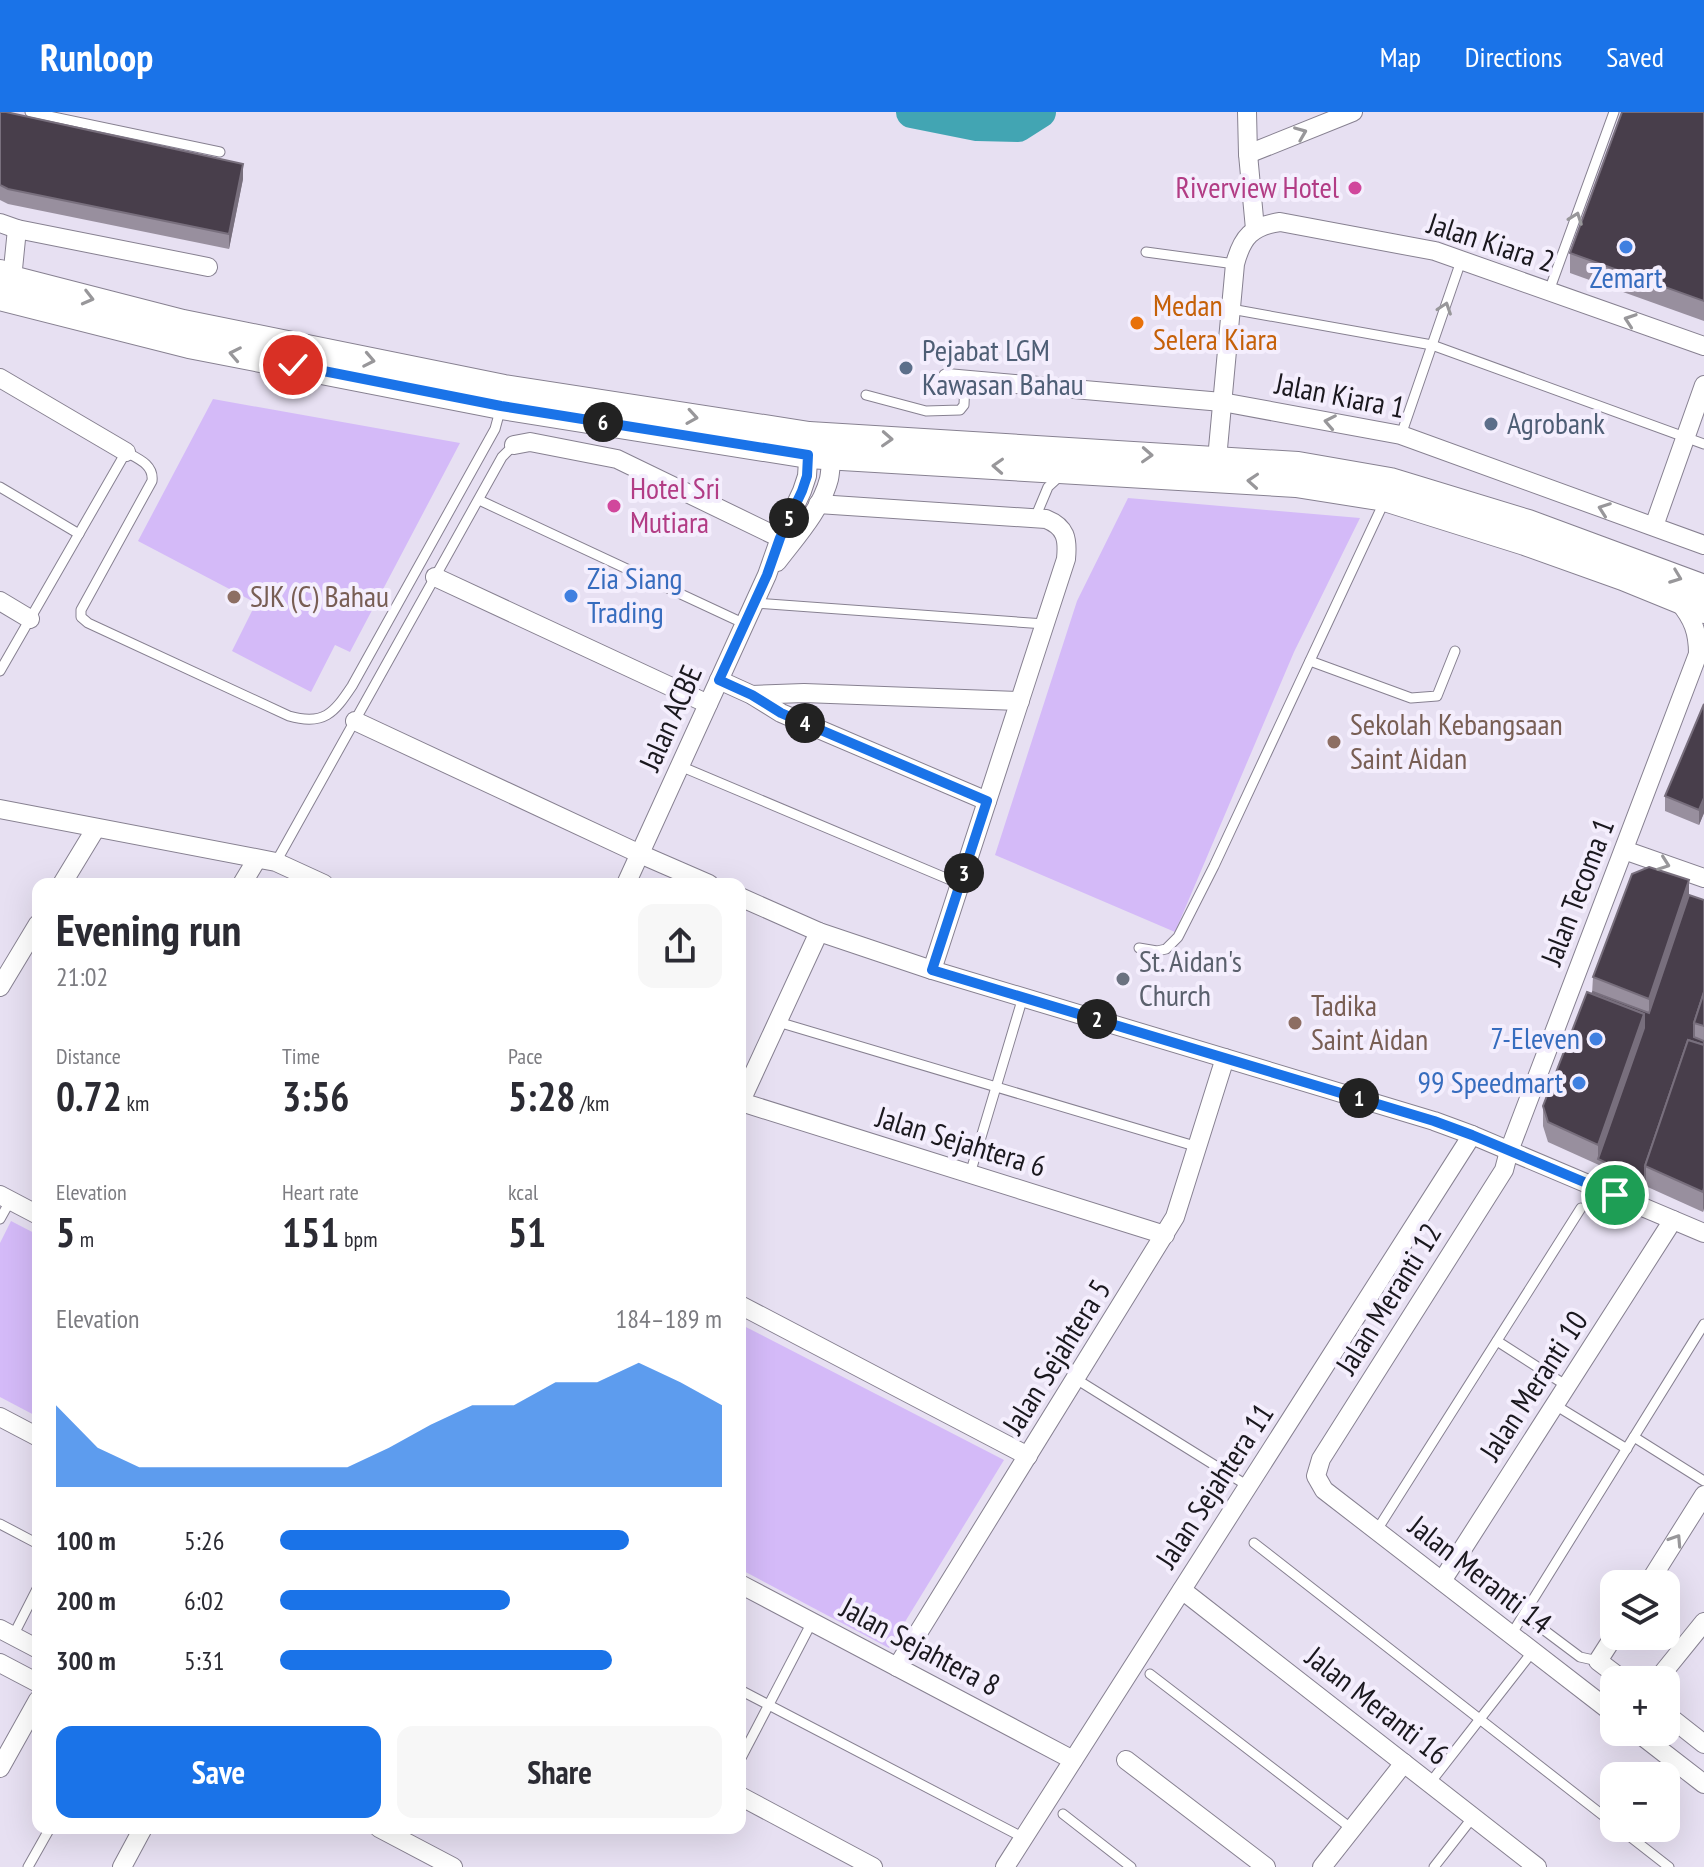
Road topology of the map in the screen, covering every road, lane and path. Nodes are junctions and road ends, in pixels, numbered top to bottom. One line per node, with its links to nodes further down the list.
1 (30, 112): 5 (lane)
2 (1247, 112): 6 (street)
3 (1353, 112): 6 (street, one-way to 3)
4 (1614, 112): 14 (lane, one-way to 4)
5 (220, 152)
6 (1248, 154): 8 (street)
7 (8, 226): 12 (street); 13 (street)
8 (1255, 229): 10 (street, Jalan Kiara 2); 11 (street)
9 (1146, 252): 11 (lane)
10 (1461, 260): 14 (street, Jalan Kiara 2); 16 (lane, one-way to 10)
11 (1235, 264): 15 (street)
12 (208, 267)
13 (3, 291): 22 (main road)
14 (1549, 291): 17 (street, Jalan Kiara 2, one-way to 14)
15 (1231, 309): 16 (lane); 23 (street)
16 (1432, 345): 24 (lane); 25 (lane)
17 (1704, 346)
18 (0, 378): 29 (street)
19 (956, 379): 21 (lane); 23 (street, Jalan Kiara 1)
20 (1704, 385): 25 (street)
21 (866, 395)
22 (502, 397): 28 (main road); 29 (lane)
23 (1222, 402): 24 (street, Jalan Kiara 1, one-way to 23); 30 (street)
24 (1401, 435): 37 (street, Jalan Kiara 1, one-way to 24)
25 (1685, 437): 26 (lane); 37 (street)
26 (1704, 444)
27 (514, 445): 34 (lane); 39 (street)
28 (820, 445): 30 (main road, one-way to 30); 31 (main road, one-way to 28); 35 (street, Jalan ACBE); 39 (street, Jalan ACBE)
29 (126, 452): 38 (lane)
30 (1216, 469): 31 (main road); 33 (main road)
31 (1067, 470): 36 (lane)
32 (0, 487): 38 (lane)
33 (1388, 490): 43 (main road, one-way to 43); 44 (main road); 53 (lane)
34 (479, 500): 42 (lane); 49 (lane)
35 (818, 504): 36 (street); 41 (street, Jalan ACBE)
36 (1035, 518): 50 (street)
37 (1654, 526): 40 (street, Jalan Kiara 1)
38 (79, 534): 48 (lane)
39 (780, 538): 41 (street, Jalan ACBE)
40 (1704, 545)
41 (767, 575): 46 (street, Jalan ACBE)
42 (435, 577): 58 (street); 59 (lane)
43 (1704, 588)
44 (1677, 599): 47 (main road); 52 (street)
45 (0, 601): 48 (street)
46 (754, 603): 49 (street, Jalan ACBE); 50 (lane)
47 (1704, 610)
48 (30, 619): 54 (lane)
49 (745, 624): 55 (street, Jalan ACBE)
50 (1045, 624): 57 (street)
51 (1455, 651): 53 (lane)
52 (1700, 659): 64 (street, Jalan Tecoma 1)
53 (1310, 661): 78 (lane)
54 (0, 671)
55 (719, 680): 56 (street); 58 (street, Jalan ACBE)
56 (752, 695): 57 (street); 61 (street)
57 (1020, 701): 61 (street)
58 (708, 704): 60 (street, Jalan ACBE)
59 (355, 721): 65 (street); 67 (lane)
60 (680, 766): 65 (street, Jalan ACBE); 74 (lane)
61 (987, 801): 74 (street)
62 (0, 809): 63 (street)
63 (96, 828): 66 (street); 68 (street)
64 (1624, 850): 73 (street, one-way to 73); 89 (street, Jalan Tecoma 1)
65 (640, 854): 71 (street, Jalan ACBE); 72 (street)
66 (257, 859): 67 (street); 69 (street)
67 (276, 862): 70 (street)
68 (66, 878)
69 (246, 878)
70 (311, 878)
71 (629, 878)
72 (695, 878)
73 (1704, 878)
74 (960, 884): 79 (street)
75 (746, 900): 76 (street)
76 (819, 932): 79 (street); 82 (street)
77 (32, 934): 80 (street)
78 (1139, 948)
79 (932, 970): 81 (street)
80 (0, 987)
81 (1023, 997): 83 (street); 84 (lane)
82 (778, 1022): 84 (lane); 85 (street)
83 (1225, 1058): 87 (street); 88 (street, Jalan Sejahtera 5)
84 (996, 1087): 88 (lane); 90 (lane)
85 (746, 1090)
86 (746, 1105): 90 (street, Jalan Sejahtera 6)
87 (1472, 1135): 89 (street); 111 (street, Jalan Sejahtera 11)
88 (1198, 1147): 97 (street, Jalan Sejahtera 5)
89 (1509, 1151): 95 (street); 109 (street, Jalan Meranti 12)
90 (970, 1174): 97 (street, Jalan Sejahtera 6)
91 (5, 1198): 93 (street); 94 (lane)
92 (1581, 1208): 100 (lane)
93 (32, 1212)
94 (0, 1219)
95 (1673, 1220): 96 (street); 102 (street, Jalan Meranti 10)
96 (1704, 1233)
97 (1165, 1235): 101 (street, Jalan Sejahtera 5)
98 (746, 1308): 108 (street)
99 (1704, 1324): 106 (lane)
100 (1497, 1341): 102 (lane); 114 (lane)
101 (1076, 1379): 108 (street, Jalan Sejahtera 5); 111 (lane)
102 (1567, 1386): 103 (street, Jalan Meranti 10)
103 (1555, 1405): 107 (lane); 118 (street, Jalan Meranti 10)
104 (0, 1417): 105 (street)
105 (32, 1434)
106 (1634, 1437): 107 (lane); 110 (lane)
107 (1627, 1449): 122 (lane)
108 (1028, 1456): 134 (street, Jalan Sejahtera 5)
109 (1316, 1476): 114 (street, Jalan Meranti 14)
110 (1704, 1481)
111 (1248, 1486): 120 (street, Jalan Sejahtera 11)
112 (1704, 1495): 117 (street, one-way to 112)
113 (0, 1524): 115 (lane)
114 (1377, 1530): 118 (street, Jalan Meranti 14)
115 (32, 1541)
116 (1254, 1543): 141 (lane)
117 (1657, 1570)
118 (1442, 1581): 126 (street, Jalan Meranti 14)
119 (746, 1587): 123 (street, Jalan Sejahtera 8)
120 (1182, 1590): 147 (street, Jalan Sejahtera 11); 149 (street, Jalan Meranti 16)
121 (32, 1596): 125 (lane)
122 (1524, 1615): 126 (lane); 130 (lane)
123 (812, 1622): 134 (street, Jalan Sejahtera 8); 139 (lane)
124 (1704, 1622): 133 (street)
125 (6, 1633): 127 (street)
126 (1511, 1635): 129 (street, Jalan Meranti 14)
127 (32, 1646)
128 (1605, 1650): 130 (street)
129 (1533, 1651): 138 (street, Jalan Meranti 14); 141 (lane)
130 (1598, 1661): 132 (street)
131 (0, 1663): 136 (street)
132 (1605, 1666)
133 (1668, 1666)
134 (897, 1667): 147 (street, Jalan Sejahtera 8)
135 (1150, 1674): 156 (lane)
136 (32, 1680)
137 (746, 1693): 139 (lane)
138 (1600, 1703)
139 (769, 1705): 145 (lane); 160 (lane)
140 (32, 1710): 146 (street)
141 (1480, 1719): 150 (lane); 153 (lane)
142 (1680, 1725): 143 (street)
143 (1704, 1744)
144 (1655, 1746): 151 (street)
145 (746, 1749)
146 (2, 1758)
147 (1073, 1760): 160 (street, Jalan Sejahtera 11)
148 (1126, 1760): 169 (street)
149 (1404, 1763): 150 (street, Jalan Meranti 16); 156 (street)
150 (1430, 1783): 155 (street, Jalan Meranti 16)
151 (1704, 1784)
152 (746, 1799): 166 (street)
153 (1600, 1813)
154 (1063, 1814): 168 (lane)
155 (1473, 1817): 162 (street, Jalan Meranti 16); 171 (lane)
156 (1352, 1829): 170 (street)
157 (47, 1834): 163 (lane)
158 (140, 1834): 164 (street)
159 (403, 1834): 165 (street)
160 (1024, 1838): 167 (street, Jalan Sejahtera 11)
161 (1637, 1842): 172 (lane)
162 (1535, 1866)
163 (28, 1867)
164 (122, 1867)
165 (453, 1867)
166 (873, 1867)
167 (1005, 1867)
168 (1131, 1867)
169 (1266, 1867)
170 (1322, 1867)
171 (1434, 1867)
172 (1669, 1867)

